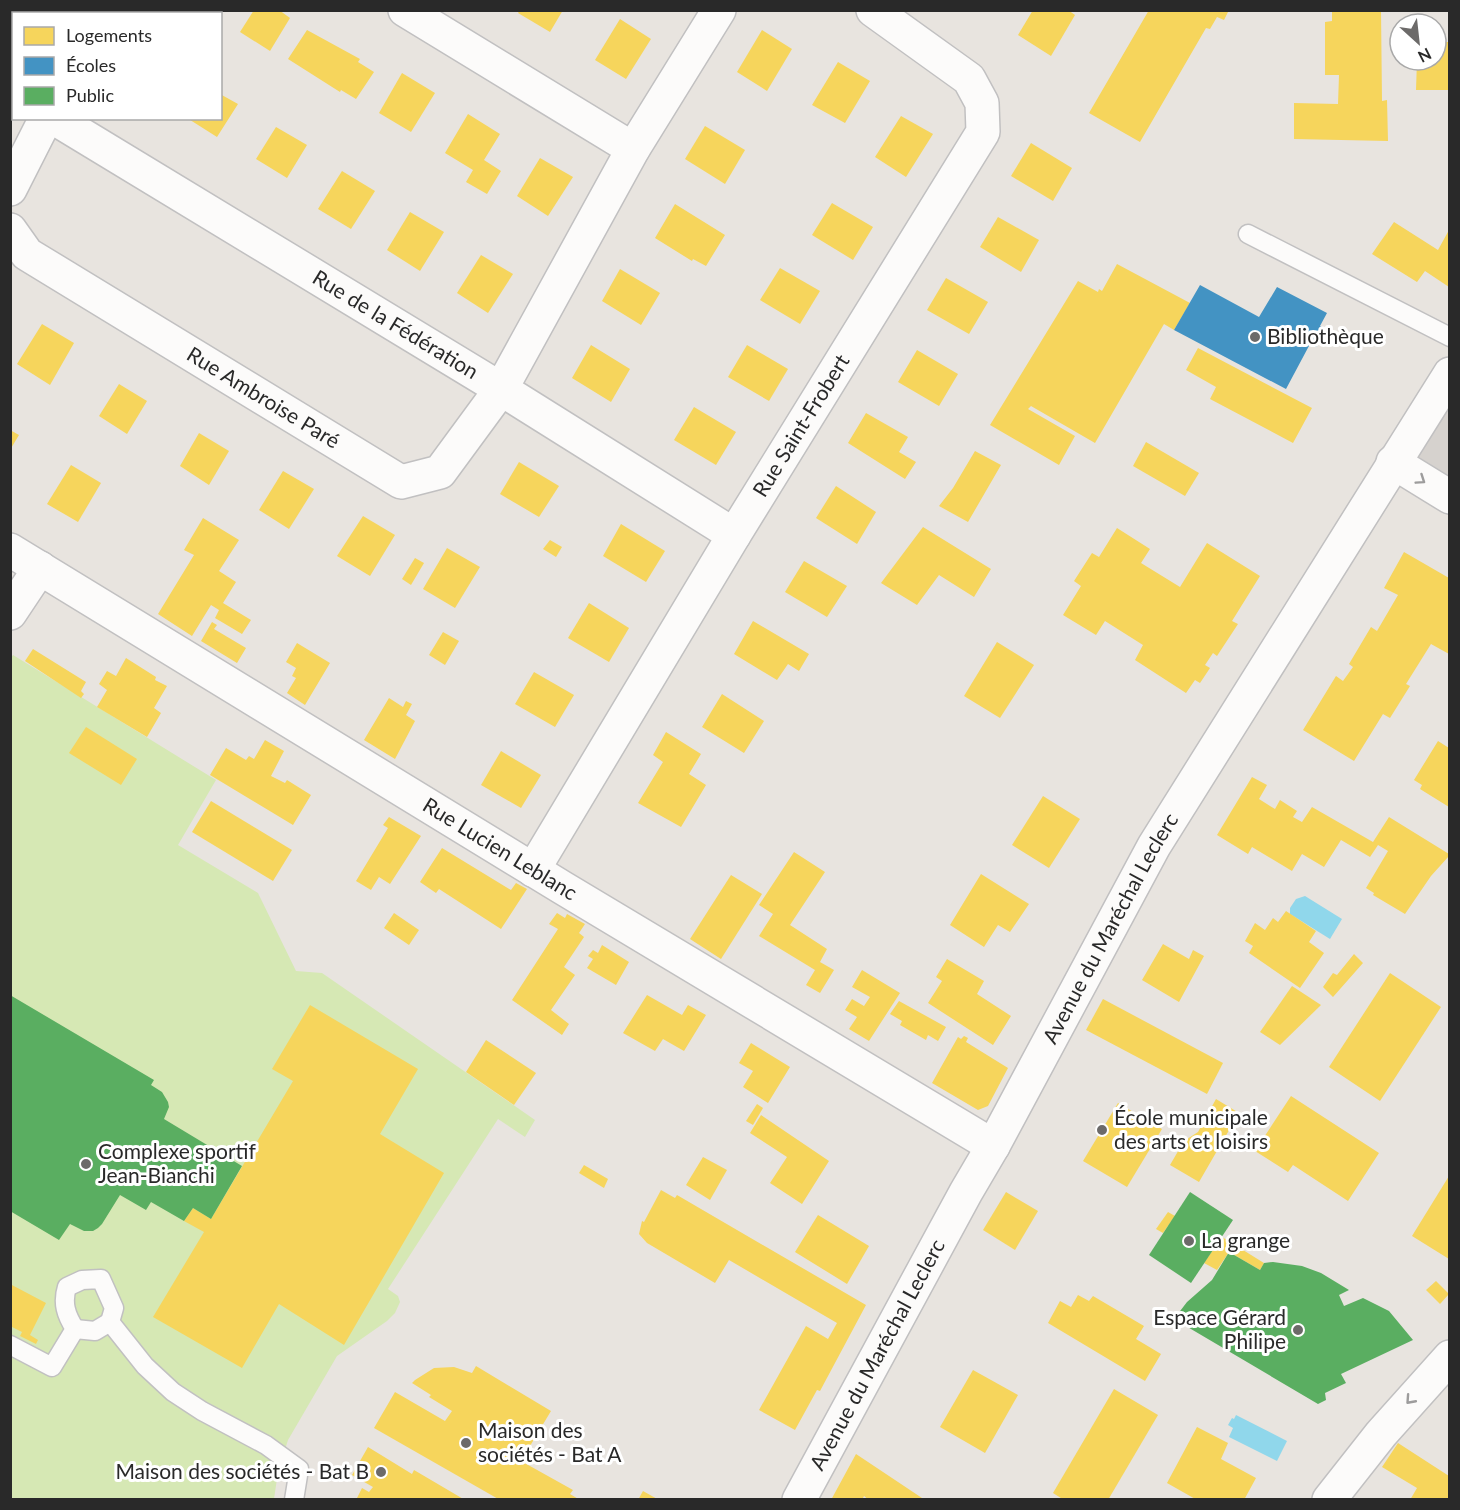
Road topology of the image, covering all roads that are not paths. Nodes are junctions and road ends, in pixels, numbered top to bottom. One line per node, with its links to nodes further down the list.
1 (405, 10): 6 (street)
2 (718, 10): 6 (street)
3 (874, 11): 15 (street, Rue Saint-Frobert)
4 (45, 120): 7 (street)
5 (57, 120): 12 (street, Rue de la Fédération)
6 (633, 149): 12 (street)
7 (10, 189)
8 (10, 230): 12 (street, Rue Ambroise Paré)
9 (1248, 234): 10 (lane)
10 (1449, 337)
11 (1449, 374): 13 (street, Avenue du Maréchal Leclerc)
12 (501, 389): 15 (street, Rue de la Fédération)
13 (1393, 462): 14 (street, one-way to 14); 20 (street, Avenue du Maréchal Leclerc)
14 (1449, 497)
15 (734, 535): 19 (street, Rue Saint-Frobert)
16 (10, 550): 17 (street, Rue Lucien Leblanc)
17 (40, 568): 18 (street); 19 (street, Rue Lucien Leblanc)
18 (10, 613)
19 (533, 870): 20 (street, Rue Lucien Leblanc)
20 (993, 1146): 26 (street, Avenue du Maréchal Leclerc)
21 (110, 1322): 22 (lane); 22 (lane); 25 (lane)
22 (75, 1329): 23 (lane)
23 (10, 1345)
24 (1449, 1357): 27 (street, one-way to 27)
25 (294, 1500)
26 (799, 1500)
27 (1329, 1500)

